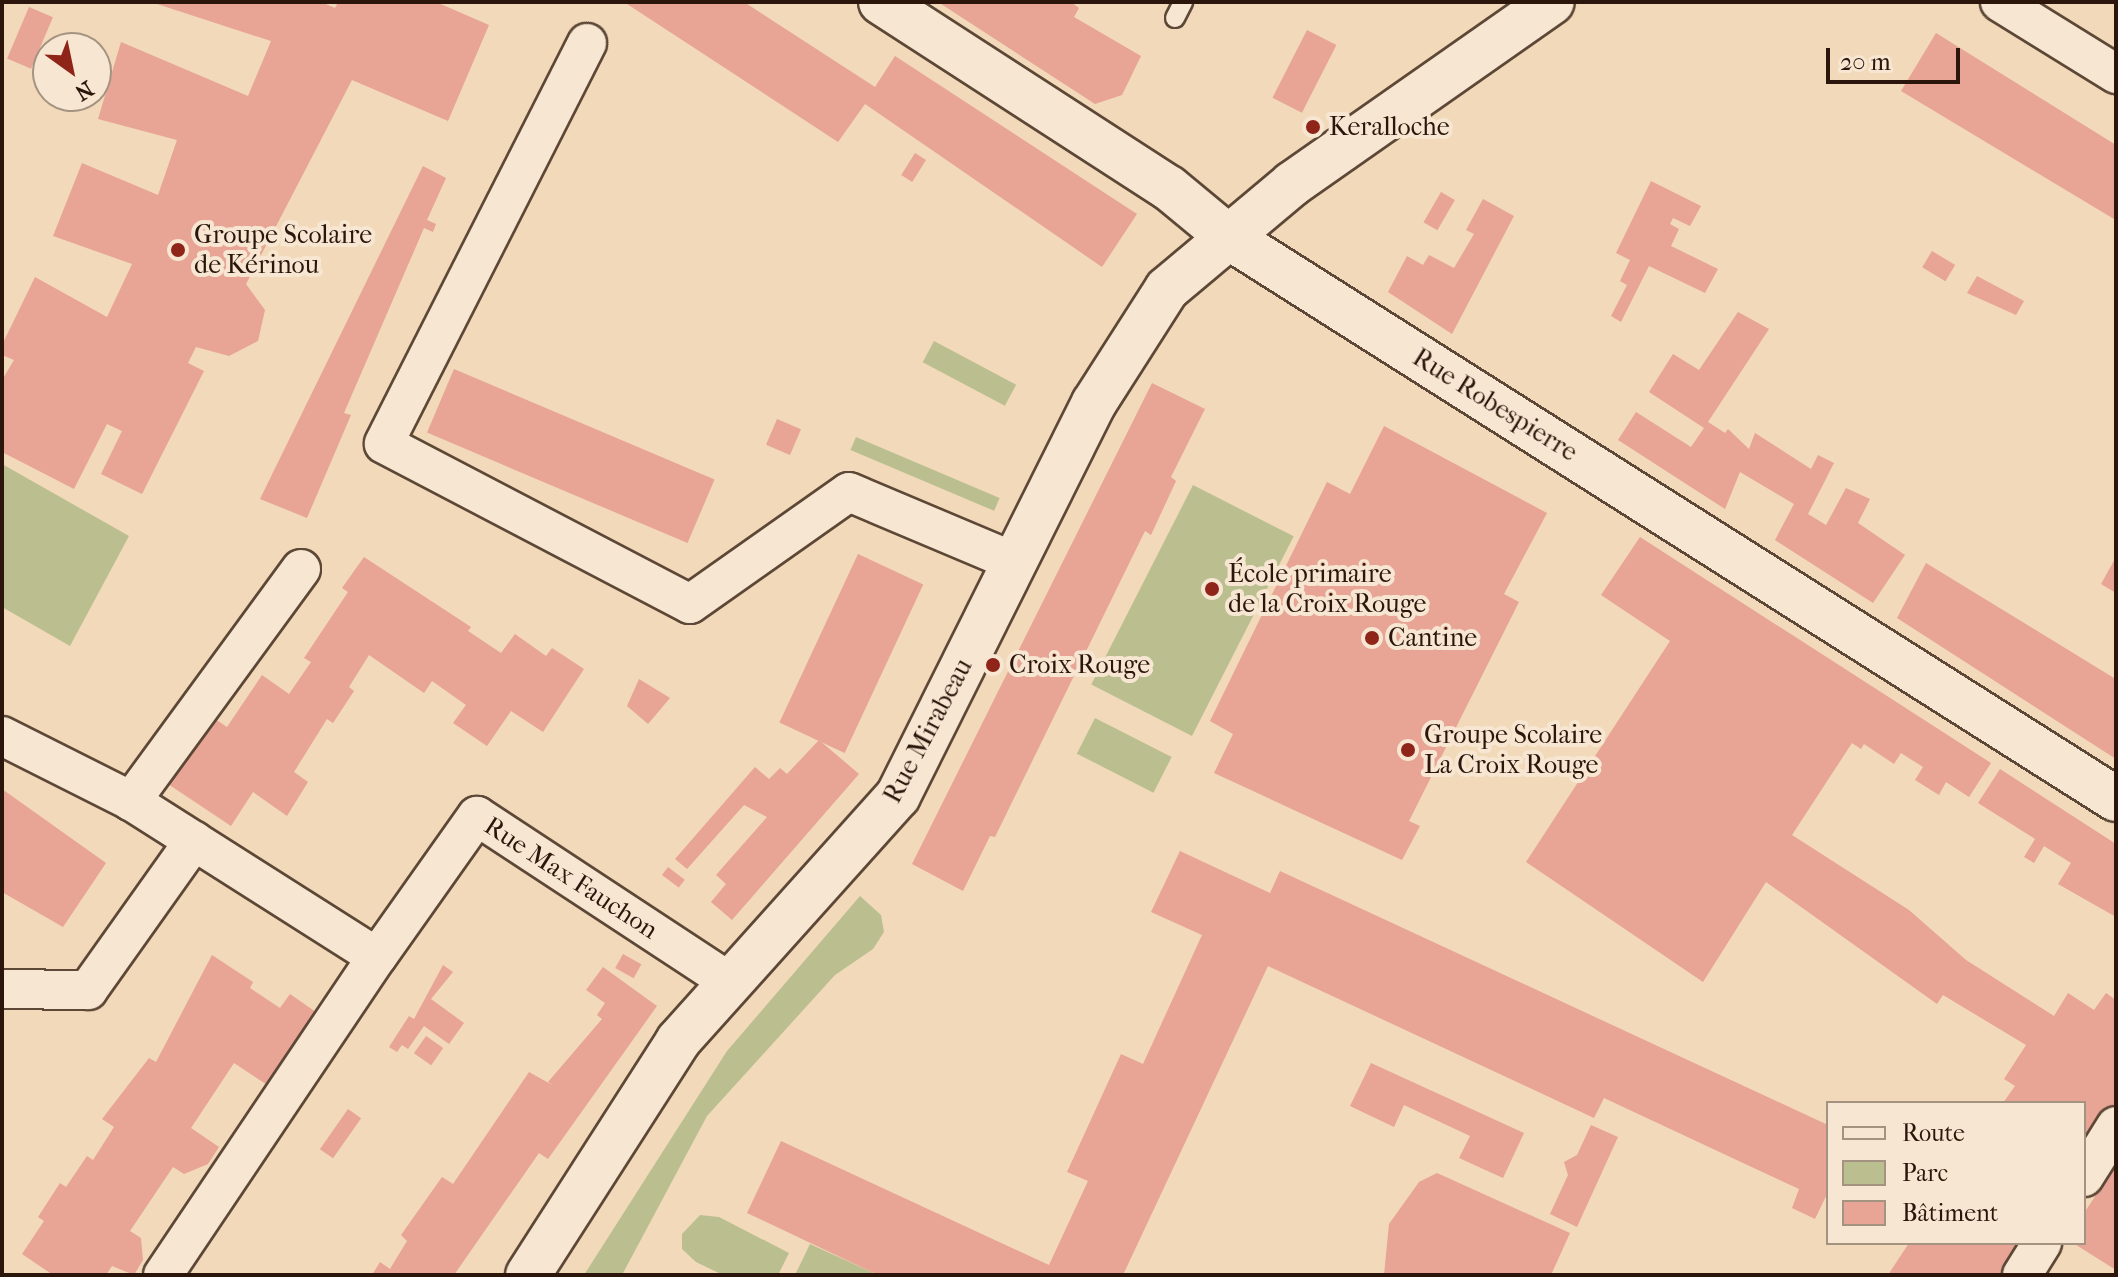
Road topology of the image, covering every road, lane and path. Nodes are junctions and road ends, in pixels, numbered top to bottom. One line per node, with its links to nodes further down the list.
1 (881, 2): 6 (street, Rue Robespierre)
2 (1552, 2): 6 (street, Rue Mirabeau)
3 (2000, 2): 5 (street)
4 (587, 43): 7 (street)
5 (2116, 74)
6 (1227, 236): 7 (street, Rue Mirabeau); 10 (street, Rue Robespierre)
7 (1015, 562): 14 (street, Rue Mirabeau)
8 (301, 569): 11 (street)
9 (2, 736): 11 (street)
10 (2116, 799)
11 (131, 801): 12 (street)
12 (194, 841): 13 (street); 15 (street)
13 (377, 957): 14 (street, Rue Max Fauchon); 19 (street, Rue Max Fauchon)
14 (730, 982): 20 (street, Rue Mirabeau)
15 (2, 989)
16 (2116, 1126): 17 (street)
17 (2086, 1174)
18 (2041, 1245): 21 (street)
19 (163, 1275)
20 (528, 1275)
21 (2022, 1275)

